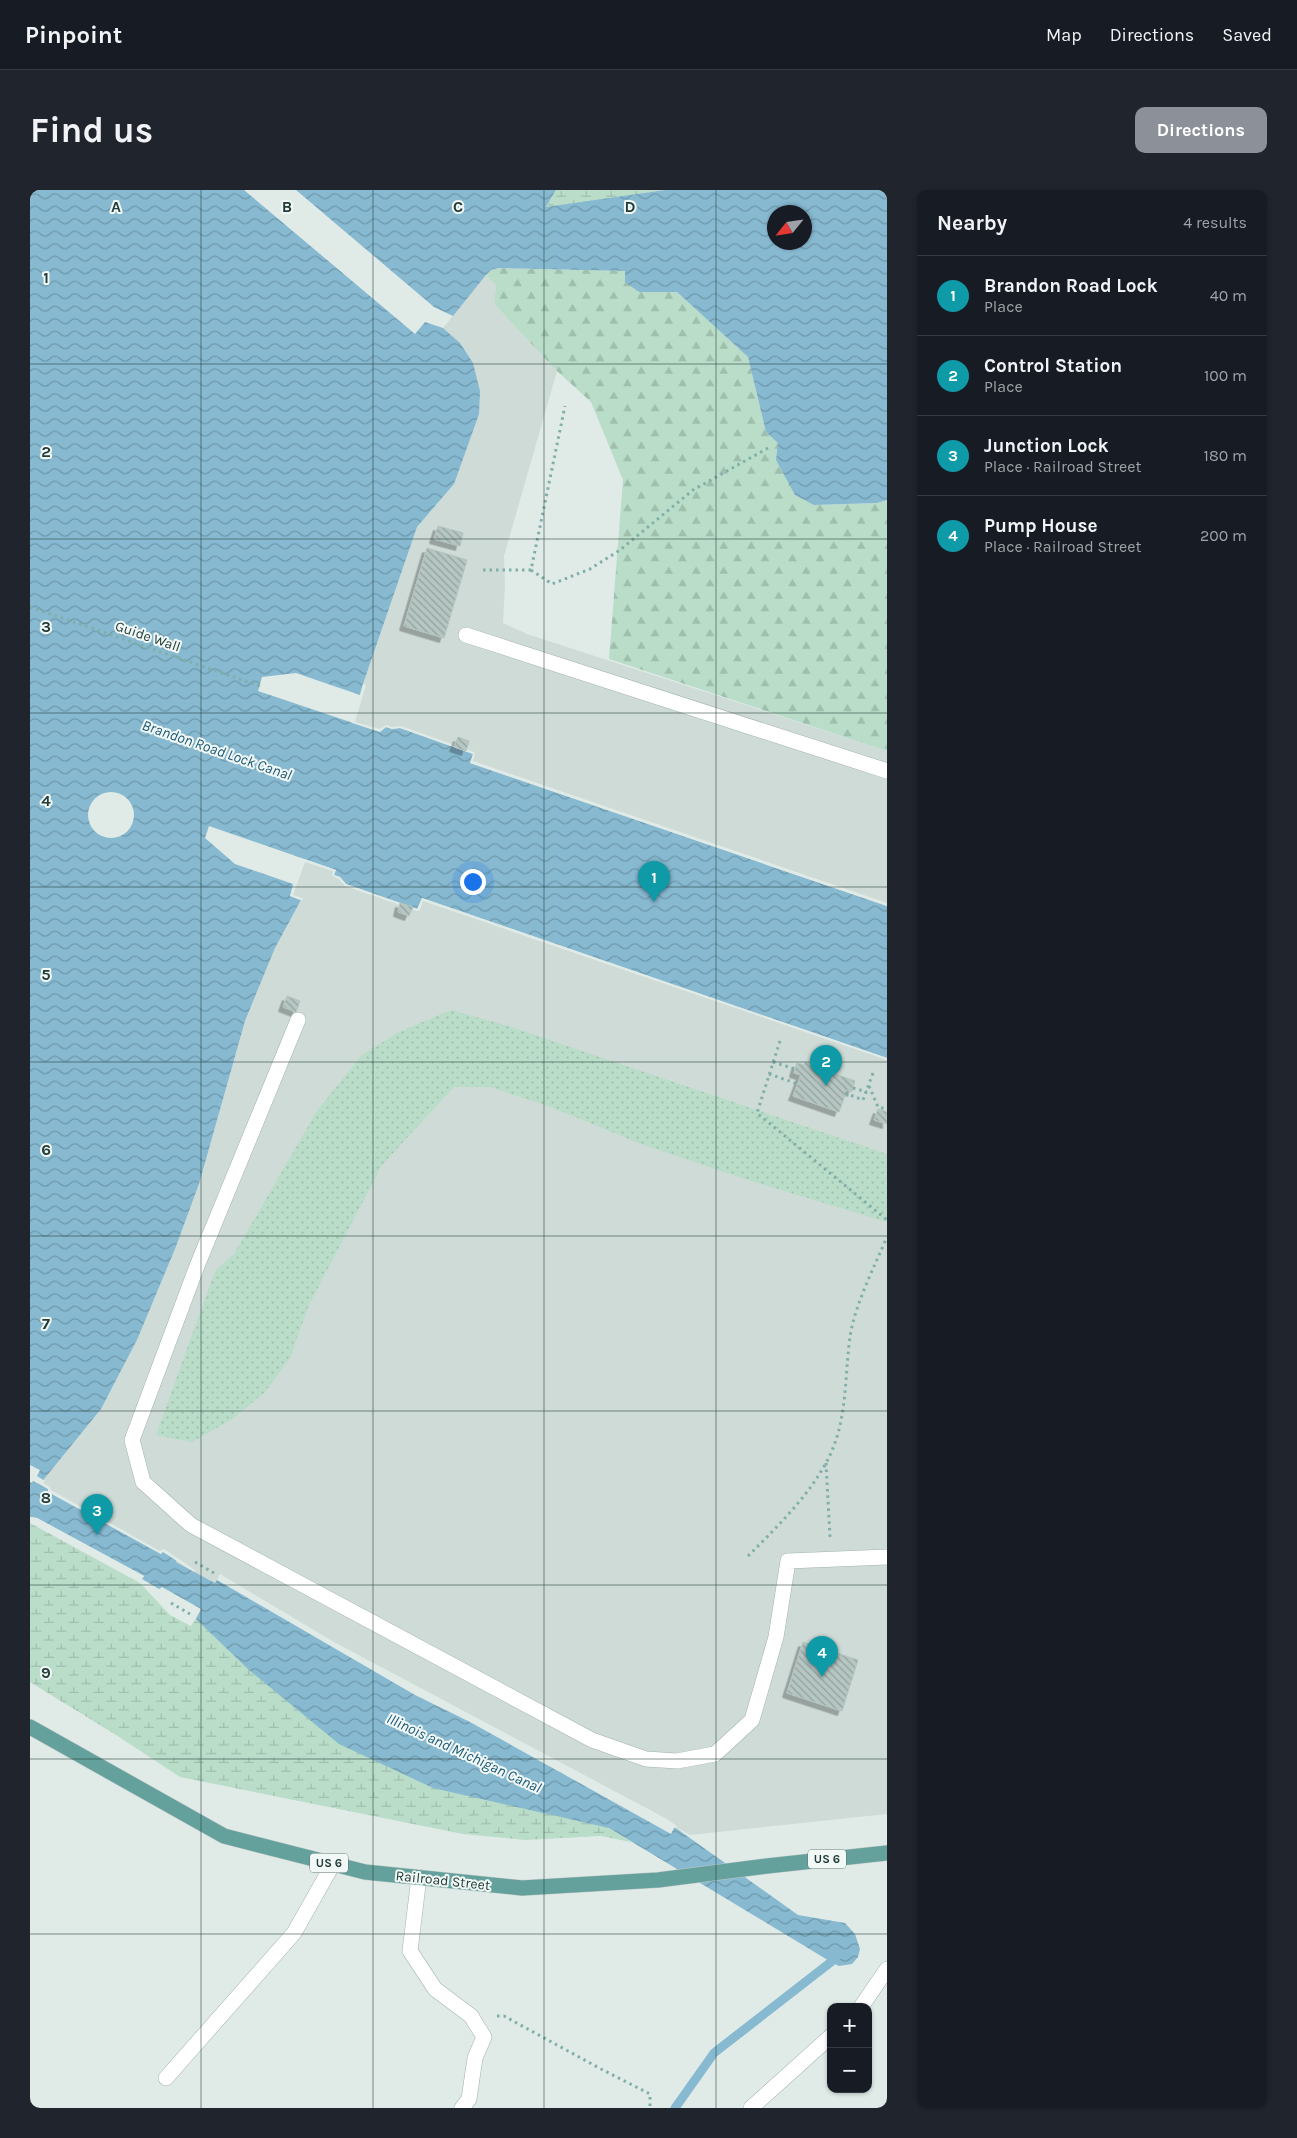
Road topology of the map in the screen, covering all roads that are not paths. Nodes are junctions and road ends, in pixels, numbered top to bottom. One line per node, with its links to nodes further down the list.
1 (466, 635): 2 (street)
2 (887, 771)
3 (298, 1020): 4 (street)
4 (887, 1557)
5 (30, 1727): 7 (main road, Railroad Street / US 6)
6 (887, 1853): 8 (main road, Railroad Street / US 6)
7 (332, 1864): 8 (main road, Railroad Street / US 6); 12 (street)
8 (420, 1878): 13 (street)
9 (887, 1969): 10 (street)
10 (864, 2003)
11 (827, 2040): 14 (street)
12 (166, 2078)
13 (462, 2108)
14 (751, 2108)

